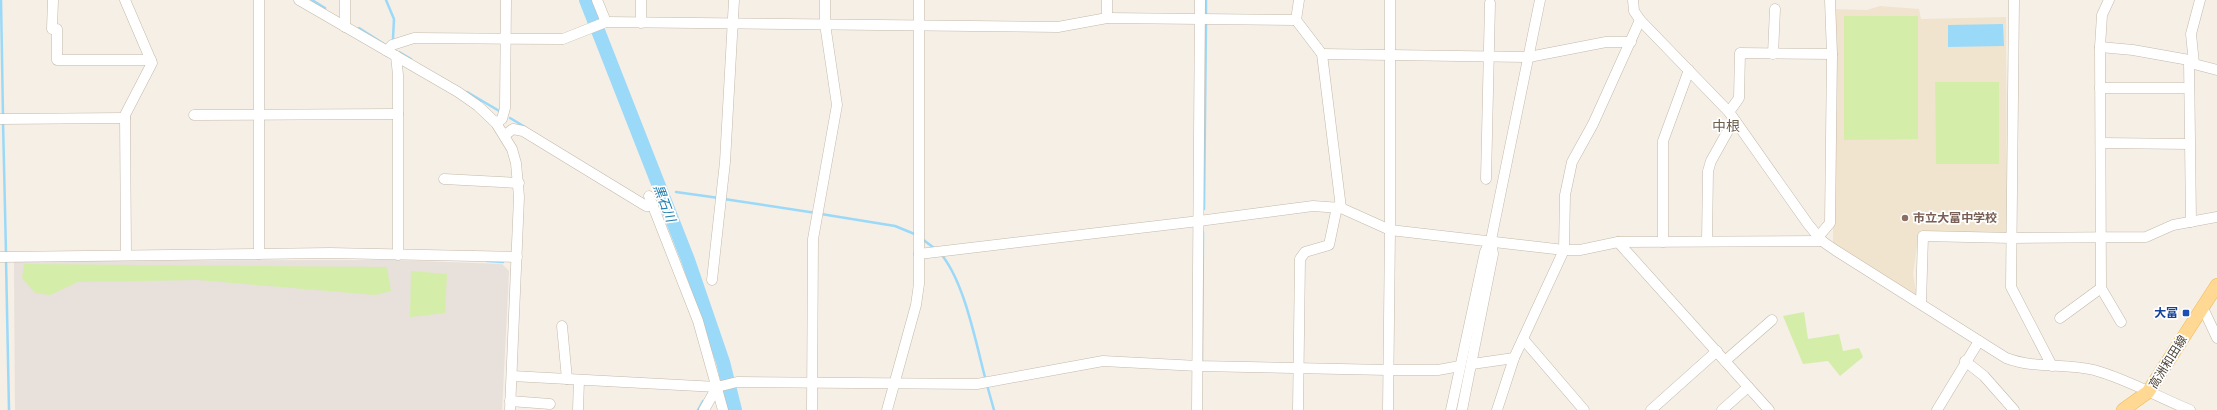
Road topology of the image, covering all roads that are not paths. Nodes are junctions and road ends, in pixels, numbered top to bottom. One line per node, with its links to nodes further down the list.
1 (54, 0): 44 (street)
2 (126, 0): 44 (street)
3 (259, 0): 52 (street)
4 (299, 0): 33 (street)
5 (345, 0): 33 (street)
6 (506, 0): 34 (street)
7 (597, 0): 28 (street)
8 (641, 0): 29 (street)
9 (734, 0): 30 (street)
10 (825, 0): 31 (street)
11 (920, 0): 32 (street)
12 (1107, 0): 24 (street)
13 (1200, 0): 25 (street)
14 (1299, 0): 26 (street)
15 (1390, 0): 41 (street)
16 (1540, 0): 43 (street)
17 (1633, 0): 27 (street)
18 (1830, 0): 40 (street)
19 (2014, 0): 68 (street)
20 (2109, 0): 36 (street)
21 (2200, 0): 45 (street)
22 (1490, 3): 42 (street)
23 (1775, 10): 39 (street)
24 (1107, 18): 25 (street); 32 (street)
25 (1203, 19): 26 (street); 65 (street)
26 (1296, 20): 38 (street)
27 (1640, 20): 35 (street); 46 (street)
28 (606, 22): 29 (street); 34 (street)
29 (641, 23): 30 (street)
30 (733, 24): 31 (street); 82 (street)
31 (825, 24): 32 (street); 107 (street)
32 (919, 26): 77 (street)
33 (345, 27): 37 (street)
34 (506, 39): 37 (street); 56 (street)
35 (1631, 42): 43 (street); 75 (street)
36 (2100, 47): 45 (street); 48 (street)
37 (391, 54): 50 (street); 56 (street)
38 (1322, 54): 41 (street); 63 (street)
39 (1773, 54): 40 (street); 53 (street)
40 (1832, 54): 70 (street)
41 (1390, 56): 42 (street); 67 (street)
42 (1488, 56): 43 (street); 61 (street)
43 (1529, 57): 71 (street)
44 (151, 60): 54 (street)
45 (2192, 62): 47 (street); 49 (street)
46 (1689, 70): 53 (street); 74 (street)
47 (2217, 70)
48 (2100, 88): 49 (street); 58 (street)
49 (2189, 88): 59 (street)
50 (398, 114): 52 (street); 79 (street)
51 (194, 115): 52 (street)
52 (259, 116): 76 (street)
53 (1731, 116): 70 (street); 72 (street)
54 (125, 118): 55 (street); 78 (street)
55 (0, 119)
56 (496, 123): 57 (street)
57 (505, 135): 62 (street); 109 (street)
58 (2101, 143): 59 (street); 69 (street)
59 (2189, 144): 66 (street)
60 (444, 179): 62 (street)
61 (1486, 179)
62 (519, 183): 81 (street)
63 (1339, 207): 65 (street); 67 (street); 102 (street)
64 (2217, 217): 66 (street)
65 (1199, 221): 77 (street); 99 (street)
66 (2191, 222): 69 (street)
67 (1390, 230): 71 (street); 103 (street)
68 (2012, 238): 69 (street); 85 (street); 101 (street)
69 (2101, 238): 84 (street)
70 (1821, 239): 72 (street); 85 (street)
71 (1491, 240): 75 (street); 98 (street); 100 (street)
72 (1707, 241): 74 (street)
73 (1618, 242): 74 (street); 75 (street); 94 (street)
74 (1662, 242)
75 (1564, 250): 92 (street)
76 (260, 254): 78 (street); 79 (street)
77 (919, 254): 108 (street)
78 (126, 255): 80 (street)
79 (398, 255): 81 (street)
80 (0, 257)
81 (517, 257): 104 (street)
82 (712, 280)
83 (2217, 285): 86 (main road, 高洲和田線)
84 (2101, 288): 87 (street); 89 (street)
85 (1921, 303): 93 (street)
86 (2202, 306): 91 (street); 111 (main road, 高洲和田線)
87 (2060, 318)
88 (1772, 320): 96 (street)
89 (2121, 322)
90 (562, 326): 105 (street)
91 (2217, 338)
92 (1524, 340): 95 (street); 125 (street)
93 (1979, 341): 97 (street); 101 (street)
94 (1717, 351): 96 (street); 126 (street)
95 (1514, 358): 98 (street); 124 (street)
96 (1726, 361): 110 (street)
97 (1965, 361): 129 (street); 130 (street)
98 (1472, 364): 123 (street)
99 (1198, 366): 102 (street); 108 (street); 119 (street)
100 (1460, 366): 103 (street); 122 (street)
101 (2052, 366): 111 (street)
102 (1298, 368): 103 (street); 120 (street)
103 (1388, 370): 121 (street)
104 (512, 376): 105 (street); 113 (street)
105 (567, 379): 106 (street)
106 (579, 380): 109 (street); 114 (street)
107 (813, 383): 108 (street); 109 (street); 117 (street)
108 (894, 384): 118 (street)
109 (717, 387): 115 (street); 116 (street)
110 (1748, 387): 127 (street); 128 (street)
111 (2148, 392): 131 (main road, 高洲和田線); 132 (street)
112 (550, 404): 113 (street)
113 (510, 405)
114 (578, 410)
115 (704, 410)
116 (723, 410)
117 (812, 410)
118 (887, 410)
119 (1197, 410)
120 (1298, 410)
121 (1388, 410)
122 (1451, 410)
123 (1462, 410)
124 (1497, 410)
125 (1584, 410)
126 (1650, 410)
127 (1722, 410)
128 (1769, 410)
129 (1937, 410)
130 (2014, 410)
131 (2123, 410)
132 (2190, 410)

